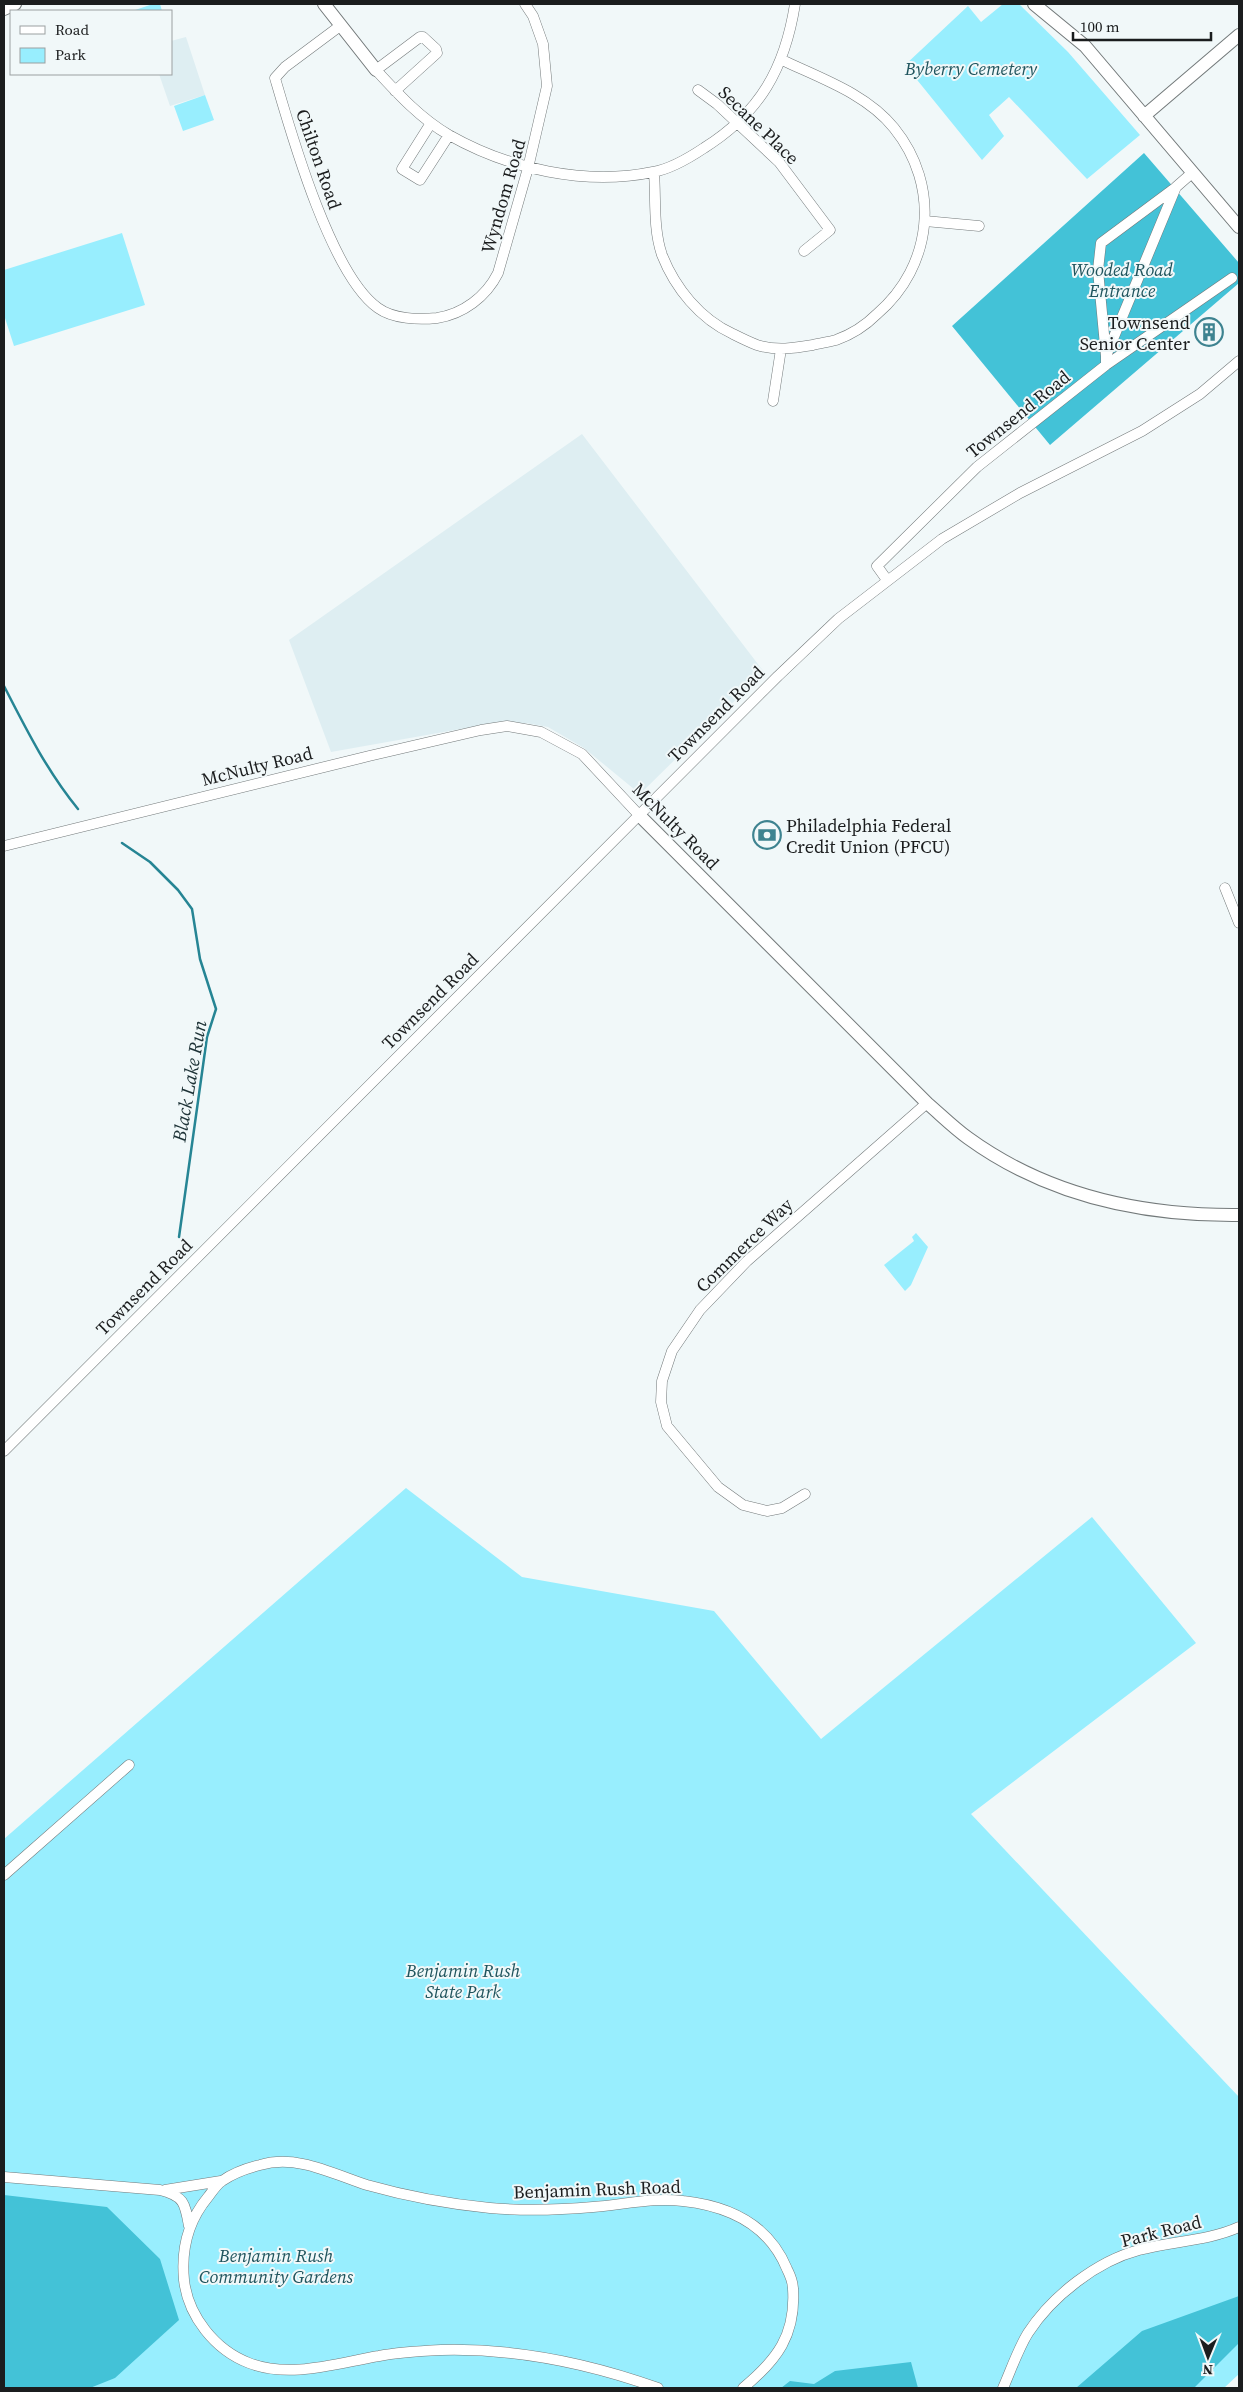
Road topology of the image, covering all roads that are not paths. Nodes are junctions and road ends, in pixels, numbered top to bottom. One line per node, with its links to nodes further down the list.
1 (15, 4): 6 (street)
2 (324, 4): 7 (street)
3 (525, 4): 17 (street, Wyndom Road)
4 (795, 4): 9 (street)
5 (1034, 4): 13 (street)
6 (4, 9)
7 (340, 26): 10 (street); 26 (street, Chilton Road)
8 (1239, 35): 13 (street)
9 (782, 60): 15 (street); 21 (street)
10 (376, 70): 11 (street); 11 (street)
11 (394, 90): 14 (street)
12 (698, 90): 15 (street, Secane Place)
13 (1144, 116): 19 (street)
14 (431, 123): 16 (street); 16 (street)
15 (739, 124): 18 (street); 24 (street, Secane Place)
16 (449, 135): 17 (street)
17 (528, 168): 18 (street); 26 (street, Wyndom Road)
18 (654, 172): 27 (street)
19 (1192, 173): 20 (street); 23 (street)
20 (1176, 187): 29 (street); 29 (street)
21 (925, 221): 22 (street); 27 (street)
22 (980, 226)
23 (1239, 227)
24 (804, 251)
25 (1232, 278): 29 (street, Townsend Road)
26 (388, 312)
27 (782, 349): 30 (street)
28 (1239, 360): 31 (street, Townsend Road)
29 (1106, 361): 31 (street, Townsend Road)
30 (773, 401)
31 (886, 580): 32 (street, Townsend Road)
32 (639, 815): 33 (street, McNulty Road); 36 (street, McNulty Road); 38 (street, Townsend Road)
33 (4, 846)
34 (1224, 888): 35 (street)
35 (1239, 923)
36 (927, 1103): 37 (street, McNulty Road); 39 (street, Commerce Way)
37 (1239, 1215)
38 (4, 1452)
39 (805, 1494)
40 (129, 1765): 41 (street)
41 (4, 1875)
42 (4, 2177): 44 (street, Benjamin Rush Road)
43 (221, 2181): 44 (street, Benjamin Rush Road); 45 (street, Benjamin Rush Road); 48 (street, Benjamin Rush Road)
44 (160, 2190): 45 (street, Benjamin Rush Road)
45 (189, 2226): 47 (street, Benjamin Rush Road)
46 (1239, 2227): 49 (street, Park Road)
47 (658, 2388)
48 (742, 2388)
49 (1003, 2388)

